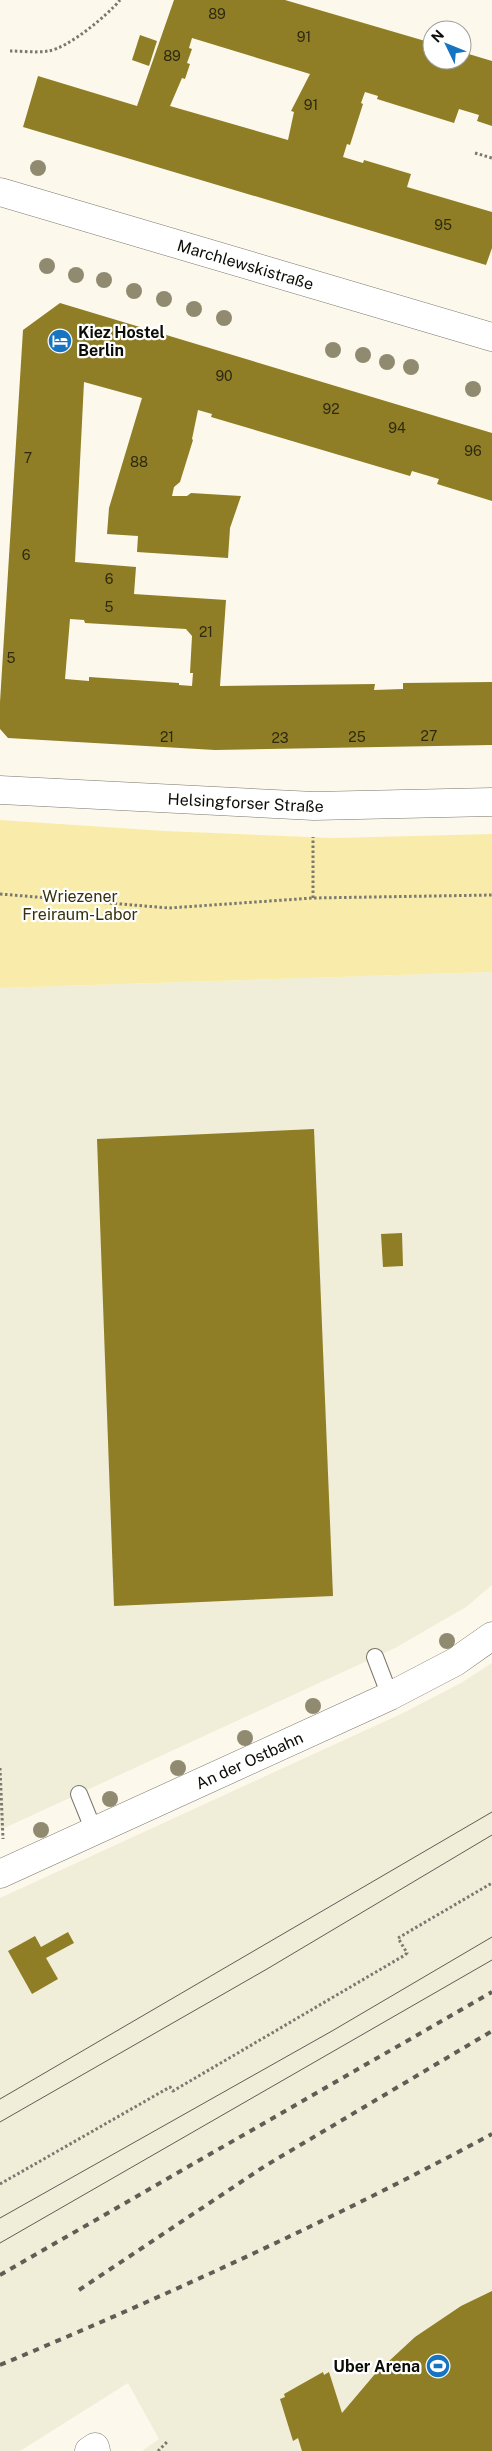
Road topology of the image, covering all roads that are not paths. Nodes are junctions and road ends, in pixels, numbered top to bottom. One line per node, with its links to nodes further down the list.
1 (0, 192): 2 (street, Marchlewskistraße)
2 (492, 337)
3 (0, 790): 4 (street, Helsingforser Straße)
4 (492, 802)
5 (492, 1636): 7 (street, An der Ostbahn)
6 (375, 1657): 7 (lane)
7 (390, 1696): 9 (street, An der Ostbahn)
8 (79, 1794): 9 (lane)
9 (94, 1831): 10 (street, An der Ostbahn)
10 (2, 1873)

